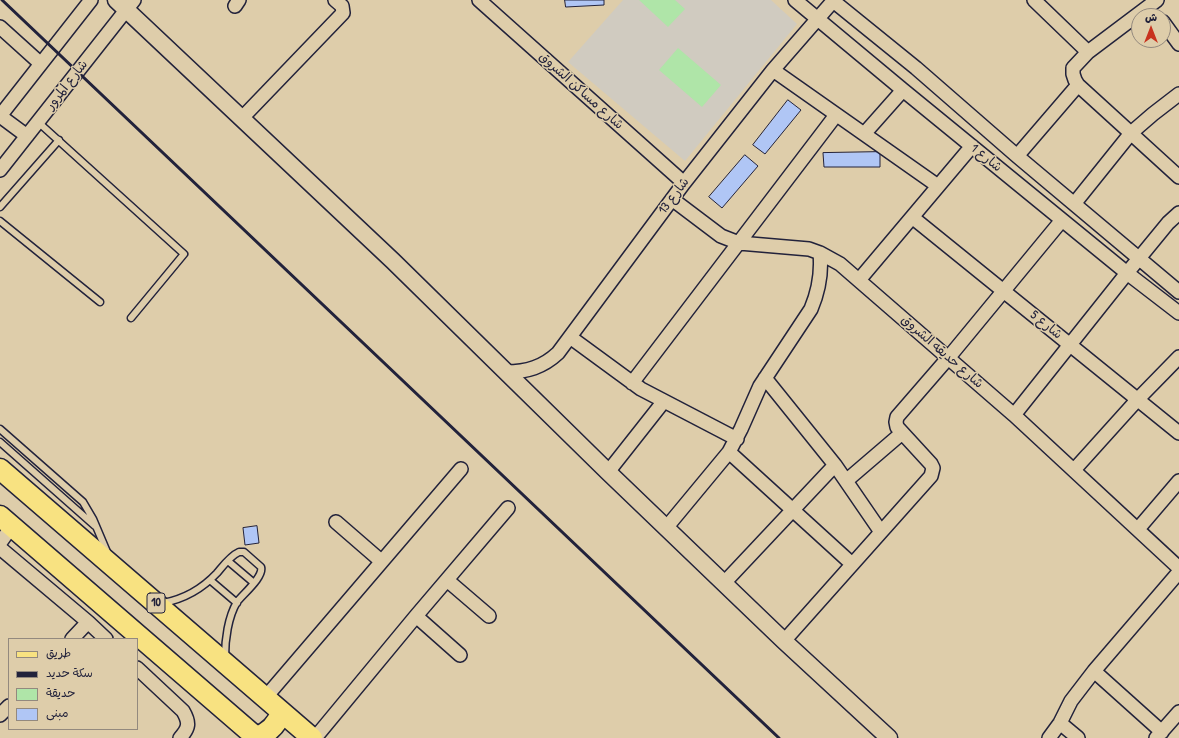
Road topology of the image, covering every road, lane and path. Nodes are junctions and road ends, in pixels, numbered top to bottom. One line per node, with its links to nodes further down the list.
1 (91, 0): 14 (street)
2 (335, 0): 21 (street)
3 (479, 0): 31 (street, شارع مساكن الشروق)
4 (795, 0): 9 (street, شارع 1)
5 (833, 0): 9 (street, شارع 13); 28 (street, شارع 1)
6 (1035, 0): 13 (street)
7 (1152, 2): 13 (street)
8 (126, 3): 21 (street); 22 (street, شارع المرور)
9 (817, 19): 15 (street, شارع 13); 17 (street, شارع 1)
10 (0, 27): 14 (street)
11 (1171, 33): 12 (street)
12 (1179, 44)
13 (1088, 52): 16 (street)
14 (41, 64): 20 (street)
15 (773, 70): 19 (street); 31 (street, شارع 13)
16 (1078, 85): 23 (street); 28 (street)
17 (902, 90): 24 (street); 27 (street, شارع 1)
18 (1179, 94): 23 (street)
19 (836, 115): 24 (street); 40 (street)
20 (0, 116): 25 (street)
21 (242, 118): 54 (street)
22 (38, 122): 25 (street, شارع المرور); 26 (lane)
23 (1131, 133): 30 (street); 34 (street)
24 (864, 134): 32 (street)
25 (27, 136): 29 (street, شارع المرور)
26 (59, 140): 35 (lane); 49 (lane)
27 (972, 146): 32 (street); 38 (street, شارع 1)
28 (1017, 156): 34 (street, شارع 1)
29 (0, 170)
30 (1179, 177)
31 (684, 183): 33 (street, شارع 13)
32 (938, 186): 37 (street)
33 (672, 199): 40 (street, شارع حديقه الشروق); 50 (street, شارع 13)
34 (1074, 204): 42 (street, شارع 1)
35 (0, 207)
36 (1179, 213): 42 (street)
37 (912, 217): 44 (street); 45 (street, شارع 5)
38 (1062, 220): 43 (street, شارع 1); 45 (street)
39 (0, 221): 47 (lane)
40 (739, 243): 41 (street, شارع حديقه الشروق); 56 (street)
41 (820, 253): 44 (street, شارع حديقه الشروق); 55 (street)
42 (1140, 258): 43 (street); 46 (street, شارع 1)
43 (1127, 273): 48 (street, شارع 1); 51 (street)
44 (859, 280): 53 (street, شارع حديقه الشروق)
45 (1004, 291): 51 (street, شارع 5); 53 (street)
46 (1179, 292)
47 (100, 302)
48 (1179, 313)
49 (131, 318)
50 (570, 337): 54 (street, شارع 13); 56 (street)
51 (1070, 345): 57 (street, شارع 5); 59 (street)
52 (1179, 357): 57 (street)
53 (949, 358): 59 (street, شارع حديقه الشروق); 61 (street)
54 (506, 372): 70 (street)
55 (765, 378): 63 (street); 66 (street)
56 (632, 383): 58 (street)
57 (1138, 399): 62 (street, شارع 5); 69 (street)
58 (664, 401): 63 (street); 70 (street)
59 (1014, 415): 69 (street, شارع حديقه الشروق)
60 (0, 429): 77 (lane)
61 (902, 433): 71 (street); 80 (street)
62 (1179, 433)
63 (736, 439): 65 (street)
64 (0, 442): 77 (lane)
65 (729, 452): 74 (street); 78 (street)
66 (835, 465): 71 (street); 74 (street)
67 (0, 469): 86 (main road, 10)
68 (461, 469): 84 (street)
69 (1074, 470): 79 (street, شارع حديقه الشروق)
70 (608, 472): 78 (street)
71 (846, 481): 80 (street)
72 (1179, 481): 79 (street)
73 (508, 508): 90 (street)
74 (792, 510): 85 (street); 92 (street)
75 (6, 521): 81 (street); 113 (main road)
76 (336, 522): 84 (street)
77 (96, 527): 86 (lane)
78 (666, 528): 92 (street)
79 (1138, 529): 87 (street, شارع حديقه الشروق)
80 (881, 532): 85 (street)
81 (0, 543)
82 (0, 548): 97 (street)
83 (228, 561): 89 (lane); 91 (lane); 91 (lane)
84 (381, 561): 105 (street)
85 (852, 564): 100 (street)
86 (112, 565): 94 (main road, 10)
87 (1179, 568)
88 (1179, 572): 104 (street)
89 (210, 580): 93 (lane); 94 (lane)
90 (447, 580): 95 (street); 96 (street)
91 (254, 583): 93 (lane)
92 (724, 583): 100 (street)
93 (237, 603): 102 (lane)
94 (157, 604): 102 (main road, 10)
95 (416, 616): 101 (street); 115 (street)
96 (489, 616)
97 (88, 622): 98 (street); 99 (street)
98 (73, 638)
99 (105, 638)
100 (784, 641): 116 (street)
101 (460, 655)
102 (224, 663): 105 (main road, 10)
103 (138, 669): 112 (street)
104 (1094, 671): 110 (street); 111 (street)
105 (265, 698): 107 (main road, 10)
106 (8, 707): 109 (street)
107 (281, 712): 113 (main road); 114 (main road, 10)
108 (1179, 712): 111 (street)
109 (0, 715)
110 (1060, 723): 117 (street); 118 (street)
111 (1159, 735)
112 (180, 738)
113 (256, 738)
114 (312, 738)
115 (315, 738)
116 (889, 738)
117 (1049, 738)
118 (1078, 738)

